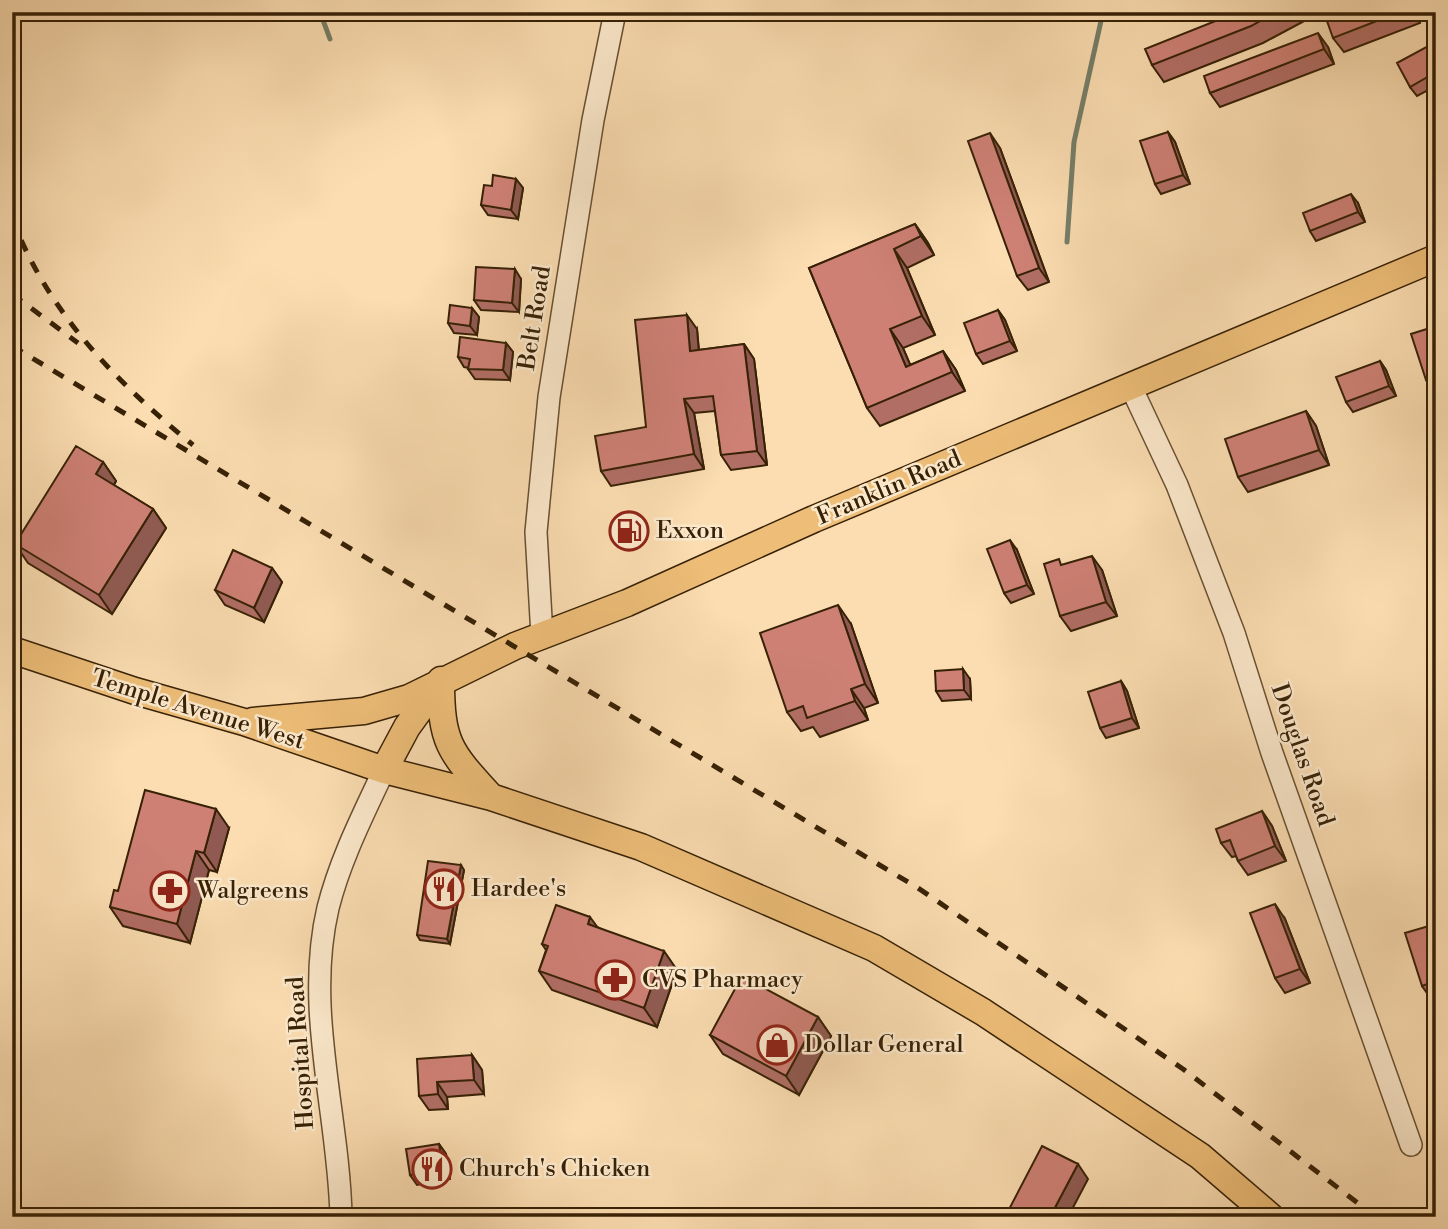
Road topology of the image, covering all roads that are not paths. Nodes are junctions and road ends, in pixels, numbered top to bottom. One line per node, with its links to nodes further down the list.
1 (615, 12): 4 (street, Belt Road)
2 (1436, 258): 3 (main road, Franklin Road)
3 (1131, 387): 4 (main road, Franklin Road); 10 (street, Douglas Road)
4 (542, 636): 6 (main road, Franklin Road)
5 (12, 650): 7 (main road, Temple Avenue West)
6 (441, 680): 7 (main road, Franklin Road); 8 (main road); 9 (main road)
7 (244, 722): 8 (main road, Temple Avenue West)
8 (384, 770): 9 (main road, Temple Avenue West); 11 (street, Hospital Road)
9 (491, 797): 12 (main road, Temple Avenue West)
10 (1411, 1145)
11 (341, 1217)
12 (1271, 1217)

